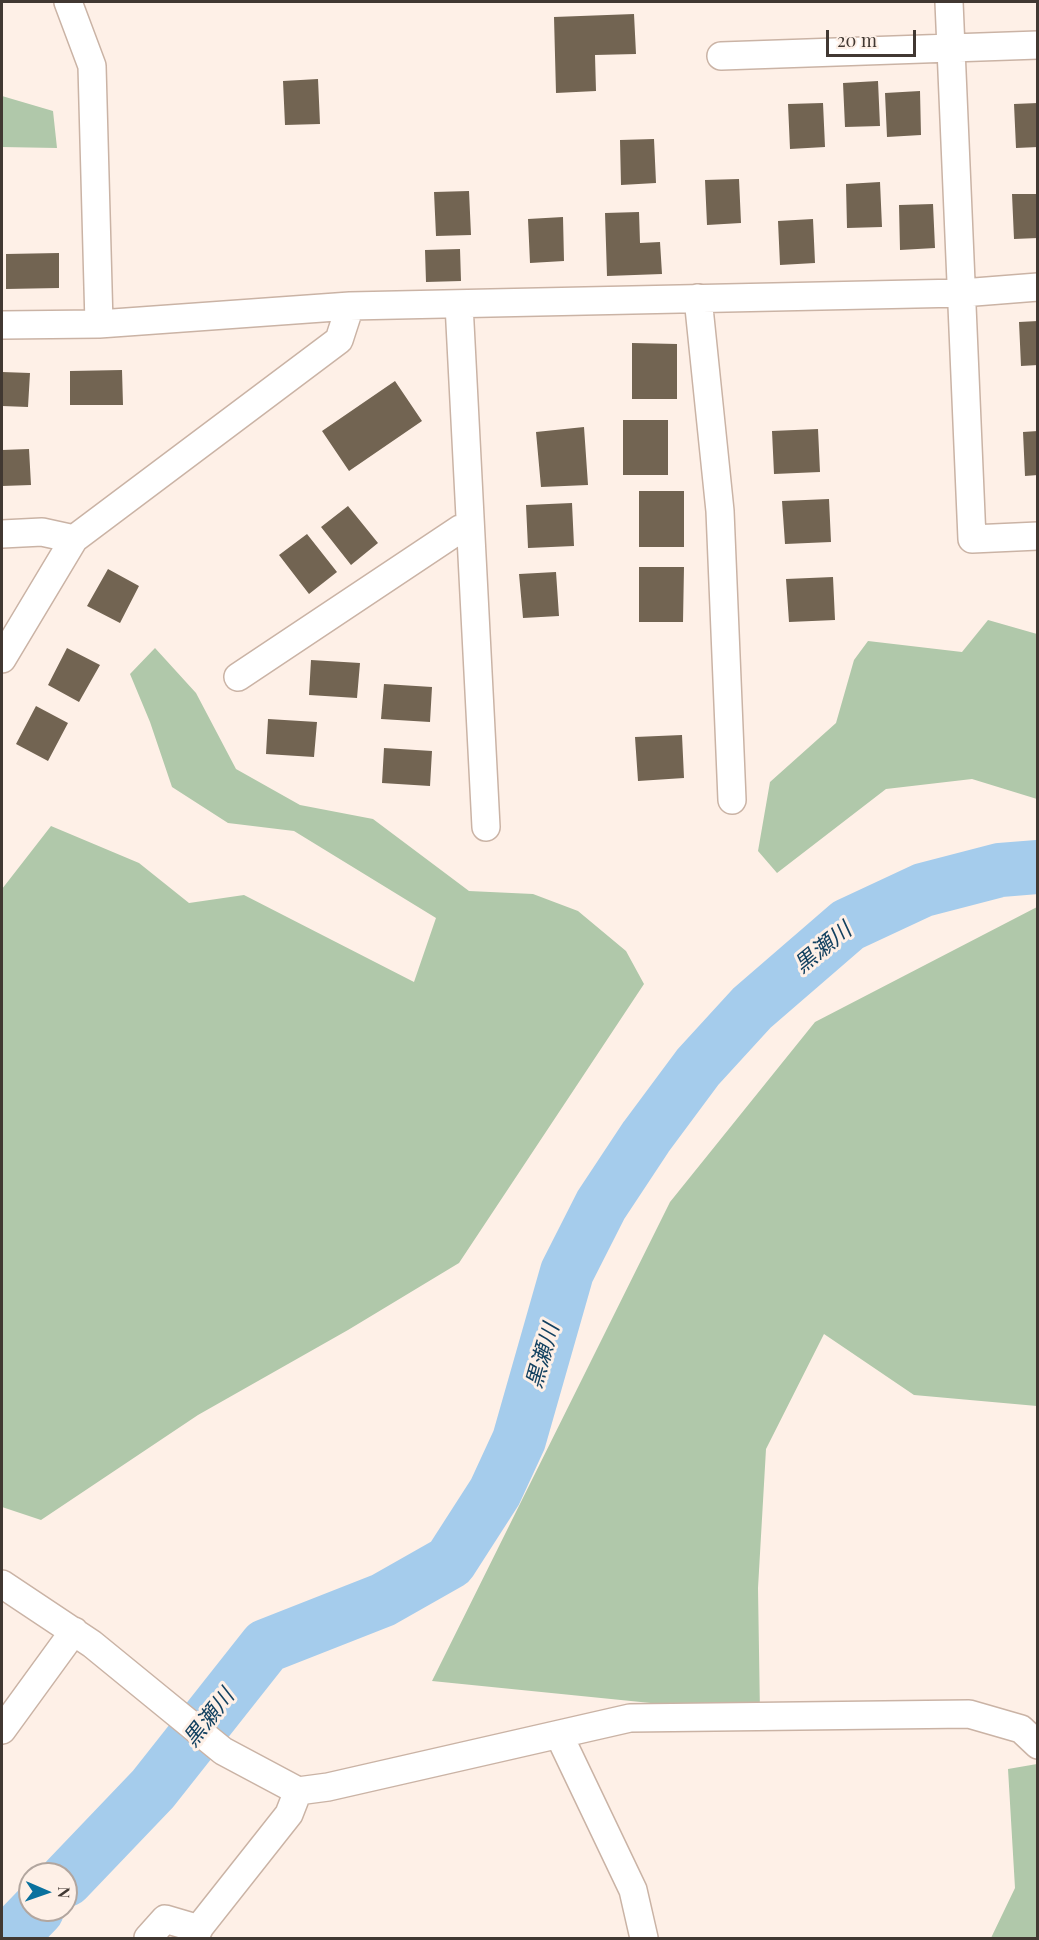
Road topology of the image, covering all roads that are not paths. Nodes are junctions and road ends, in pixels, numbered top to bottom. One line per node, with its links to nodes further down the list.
1 (68, 2): 11 (street)
2 (949, 2): 4 (street)
3 (1038, 45): 4 (street)
4 (951, 48): 5 (street); 7 (street)
5 (721, 56)
6 (1038, 287): 7 (street)
7 (962, 293): 8 (street); 15 (street)
8 (698, 298): 9 (street); 19 (street)
9 (459, 304): 10 (street); 13 (street)
10 (350, 306): 11 (street); 16 (street)
11 (99, 324): 12 (street)
12 (2, 325)
13 (470, 527): 18 (street); 20 (street)
14 (2, 534): 16 (street)
15 (1038, 536)
16 (74, 539): 17 (street)
17 (2, 659)
18 (238, 677)
19 (732, 800)
20 (486, 828)
21 (2, 1584): 22 (street)
22 (83, 1638): 23 (street); 26 (street)
23 (2, 1730)
24 (559, 1735): 25 (street); 26 (street); 29 (street)
25 (1038, 1745)
26 (289, 1785): 27 (street)
27 (195, 1934): 28 (street)
28 (148, 1938)
29 (644, 1938)

